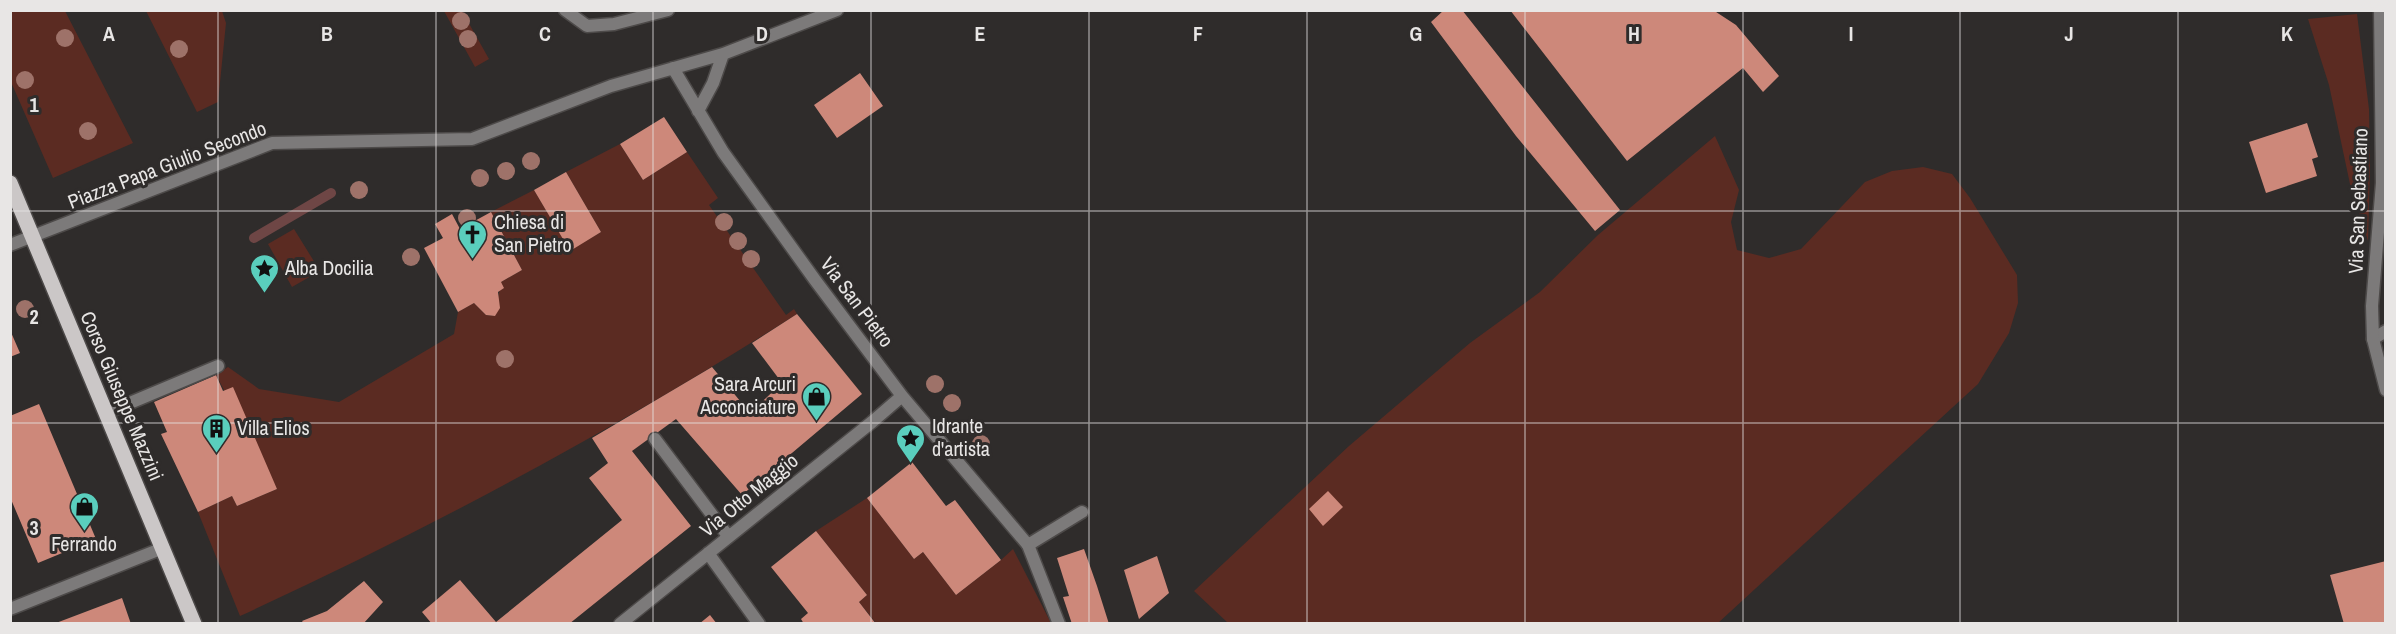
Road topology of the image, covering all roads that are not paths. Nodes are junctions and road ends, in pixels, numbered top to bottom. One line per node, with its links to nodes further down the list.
1 (565, 10): 2 (street)
2 (668, 10)
3 (837, 10): 5 (street, Piazza Papa Giulio Secondo)
4 (2380, 10): 11 (street, Via San Sebastiano)
5 (723, 54): 6 (street, Piazza Papa Giulio Secondo); 7 (street)
6 (673, 68): 7 (street, Via San Pietro); 9 (street, Piazza Papa Giulio Secondo)
7 (698, 111): 16 (street, Via San Pietro)
8 (11, 184): 9 (main road, Corso Giuseppe Mazzini)
9 (32, 236): 10 (street, Piazza Papa Giulio Secondo); 17 (main road, Corso Giuseppe Mazzini)
10 (10, 245)
11 (2380, 280): 13 (street, Via San Sebastiano)
12 (2385, 331): 13 (street)
13 (2373, 339): 15 (street, Via San Sebastiano)
14 (218, 366): 17 (street)
15 (2385, 390)
16 (902, 396): 20 (street, Via Otto Maggio); 21 (street, Via San Pietro)
17 (106, 413): 22 (main road, Corso Giuseppe Mazzini)
18 (655, 439): 20 (street)
19 (1082, 512): 21 (street)
20 (728, 536): 23 (street, Via Otto Maggio)
21 (1028, 545): 28 (street, Via San Pietro)
22 (163, 548): 24 (street); 25 (main road, Corso Giuseppe Mazzini)
23 (708, 553): 26 (street, Via Otto Maggio); 27 (street)
24 (10, 609)
25 (194, 624)
26 (620, 624)
27 (759, 624)
28 (1059, 624)

